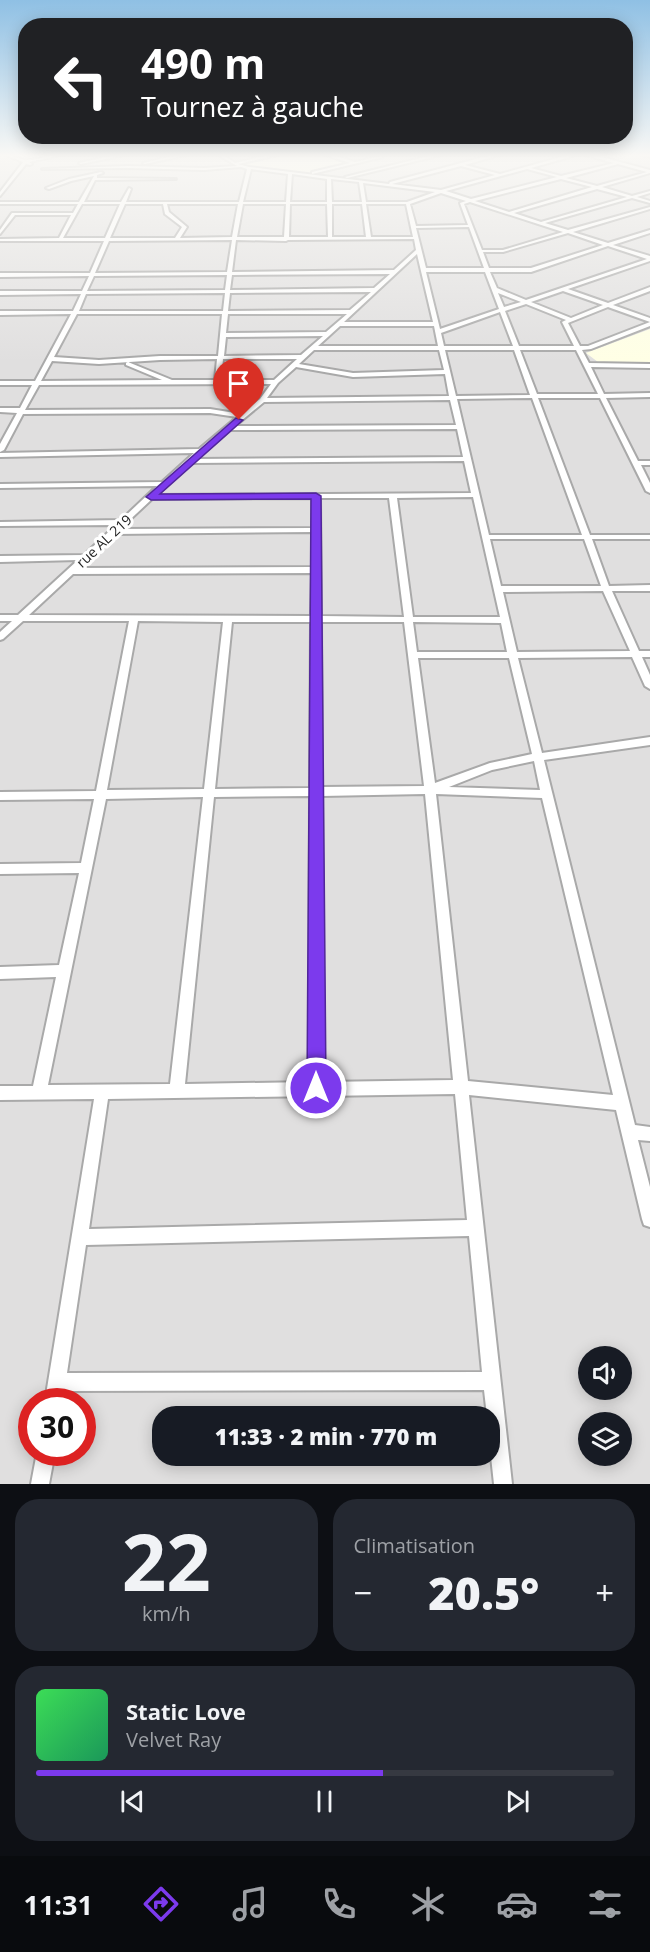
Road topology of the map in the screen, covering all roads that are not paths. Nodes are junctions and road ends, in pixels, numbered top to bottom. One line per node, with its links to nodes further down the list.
1 (69, 223): 19 (street)
2 (114, 223): 20 (street)
3 (179, 223): 21 (street)
4 (236, 223): 22 (street)
5 (287, 223): 23 (street)
6 (330, 223): 16 (street)
7 (366, 223): 17 (street)
8 (413, 223): 12 (street)
9 (541, 223): 14 (street)
10 (598, 223): 14 (street)
11 (470, 226): 12 (street); 26 (street)
12 (414, 227): 15 (street)
13 (650, 231): 24 (street)
14 (568, 232): 24 (street); 26 (street)
15 (417, 238): 17 (street); 25 (street)
16 (330, 239): 17 (street); 23 (street)
17 (369, 239)
18 (0, 240): 19 (street)
19 (60, 240): 20 (street)
20 (106, 240): 21 (street); 32 (street)
21 (176, 240): 22 (street)
22 (234, 240): 23 (street); 33 (street)
23 (286, 240)
24 (608, 244): 27 (street); 29 (street)
25 (419, 250): 28 (street); 30 (street, rue AL 219)
26 (480, 251): 29 (street)
27 (650, 258): 35 (street)
28 (424, 270): 29 (street); 51 (street)
29 (486, 270): 34 (street)
30 (394, 272): 33 (street); 37 (street, rue AL 219)
31 (0, 274): 32 (street)
32 (91, 274): 33 (street); 40 (street)
33 (230, 274): 38 (street)
34 (494, 289): 41 (street); 43 (street)
35 (563, 289): 41 (street); 42 (street)
36 (650, 289): 42 (street)
37 (375, 290): 38 (street); 45 (street, rue AL 219)
38 (228, 291): 40 (street); 44 (street)
39 (0, 292): 40 (street)
40 (84, 292): 47 (street)
41 (526, 302): 43 (street); 48 (street)
42 (609, 305): 48 (street); 49 (street)
43 (501, 309): 51 (street); 56 (street)
44 (226, 312): 45 (street); 47 (street); 53 (street)
45 (351, 312): 50 (street, rue AL 219)
46 (0, 313): 47 (street)
47 (75, 313): 60 (street)
48 (572, 320): 57 (street)
49 (650, 322): 57 (street)
50 (338, 324): 51 (street); 52 (street, rue AL 219)
51 (437, 328): 55 (street)
52 (328, 333): 53 (street); 54 (street, rue AL 219)
53 (223, 334): 58 (street)
54 (312, 348): 55 (street); 59 (street, rue AL 219)
55 (442, 348): 56 (street); 65 (street)
56 (516, 348): 57 (street); 73 (street)
57 (578, 348): 63 (street)
58 (221, 356): 59 (street); 61 (street); 67 (street)
59 (303, 357): 62 (street, rue AL 219)
60 (49, 359): 61 (street); 70 (street)
61 (124, 362): 66 (street)
62 (294, 365): 65 (street); 68 (street, rue AL 219)
63 (587, 365): 64 (street); 71 (street)
64 (650, 366)
65 (448, 372): 74 (street)
66 (172, 382): 67 (street); 70 (street)
67 (218, 382): 68 (street)
68 (276, 382): 75 (street, rue AL 219)
69 (0, 383): 70 (street)
70 (36, 383): 77 (street)
71 (602, 396): 72 (street); 73 (street); 86 (street)
72 (650, 396)
73 (534, 397): 74 (street); 100 (street)
74 (453, 398): 75 (street); 79 (street)
75 (262, 400): 78 (street, rue AL 219)
76 (0, 410): 77 (street)
77 (21, 411): 78 (street); 81 (street)
78 (243, 416): 80 (street, rue AL 219)
79 (460, 427): 80 (street); 84 (street)
80 (230, 428): 82 (street, rue AL 219)
81 (0, 450)
82 (201, 451): 83 (street); 85 (street, rue AL 219)
83 (0, 455)
84 (468, 459): 85 (street); 91 (street)
85 (189, 461): 88 (street, rue AL 219)
86 (636, 463): 87 (street); 90 (street)
87 (650, 463)
88 (165, 484): 89 (street); 94 (street, rue AL 219)
89 (0, 486)
90 (650, 492)
91 (476, 495): 93 (street); 99 (street)
92 (316, 496): 93 (street); 94 (street); 97 (street)
93 (393, 496): 114 (street)
94 (151, 497): 95 (street, rue AL 219)
95 (124, 522): 96 (street); 98 (street, rue AL 219)
96 (0, 524)
97 (316, 530): 98 (street); 104 (street)
98 (113, 532): 102 (street, rue AL 219)
99 (486, 537): 100 (street); 108 (street)
100 (587, 537): 101 (street); 106 (street)
101 (650, 537)
102 (85, 557): 103 (street); 105 (street, rue AL 219)
103 (0, 558)
104 (316, 570): 105 (street); 113 (street)
105 (70, 572): 110 (street, rue AL 219)
106 (606, 588): 107 (street); 108 (street); 117 (street)
107 (650, 588)
108 (498, 589): 115 (street)
109 (0, 618): 110 (street)
110 (19, 618): 111 (street); 116 (street, rue AL 219)
111 (134, 619): 112 (street); 127 (street)
112 (228, 619): 113 (street); 126 (street)
113 (316, 619): 114 (street); 125 (street)
114 (408, 620): 115 (street); 119 (street)
115 (505, 620): 120 (street)
116 (0, 637)
117 (636, 654): 118 (street); 120 (street); 121 (street)
118 (650, 654)
119 (413, 655): 120 (street); 124 (street)
120 (513, 655): 123 (street)
121 (650, 686)
122 (650, 741): 123 (street)
123 (537, 756): 124 (street); 128 (street)
124 (430, 790): 125 (street); 128 (street); 134 (street)
125 (316, 791): 126 (street); 135 (street)
126 (209, 793): 127 (street); 136 (street)
127 (101, 794): 129 (street); 130 (street)
128 (547, 794): 140 (street)
129 (0, 796)
130 (86, 868): 131 (street); 132 (street)
131 (0, 869)
132 (64, 971): 133 (street); 137 (street)
133 (0, 973)
134 (461, 1087): 135 (street); 140 (street); 144 (street)
135 (316, 1088): 136 (street)
136 (177, 1090): 138 (street)
137 (39, 1092): 138 (street); 139 (street)
138 (102, 1092): 145 (street)
139 (0, 1093)
140 (622, 1103): 141 (street)
141 (629, 1132): 142 (street); 143 (street)
142 (650, 1134)
143 (650, 1219)
144 (476, 1227): 145 (street); 146 (street)
145 (81, 1237): 147 (street)
146 (493, 1381): 147 (street); 151 (street)
147 (58, 1382): 148 (street)
148 (57, 1388)
149 (43, 1466): 150 (street)
150 (40, 1484)
151 (504, 1484)

